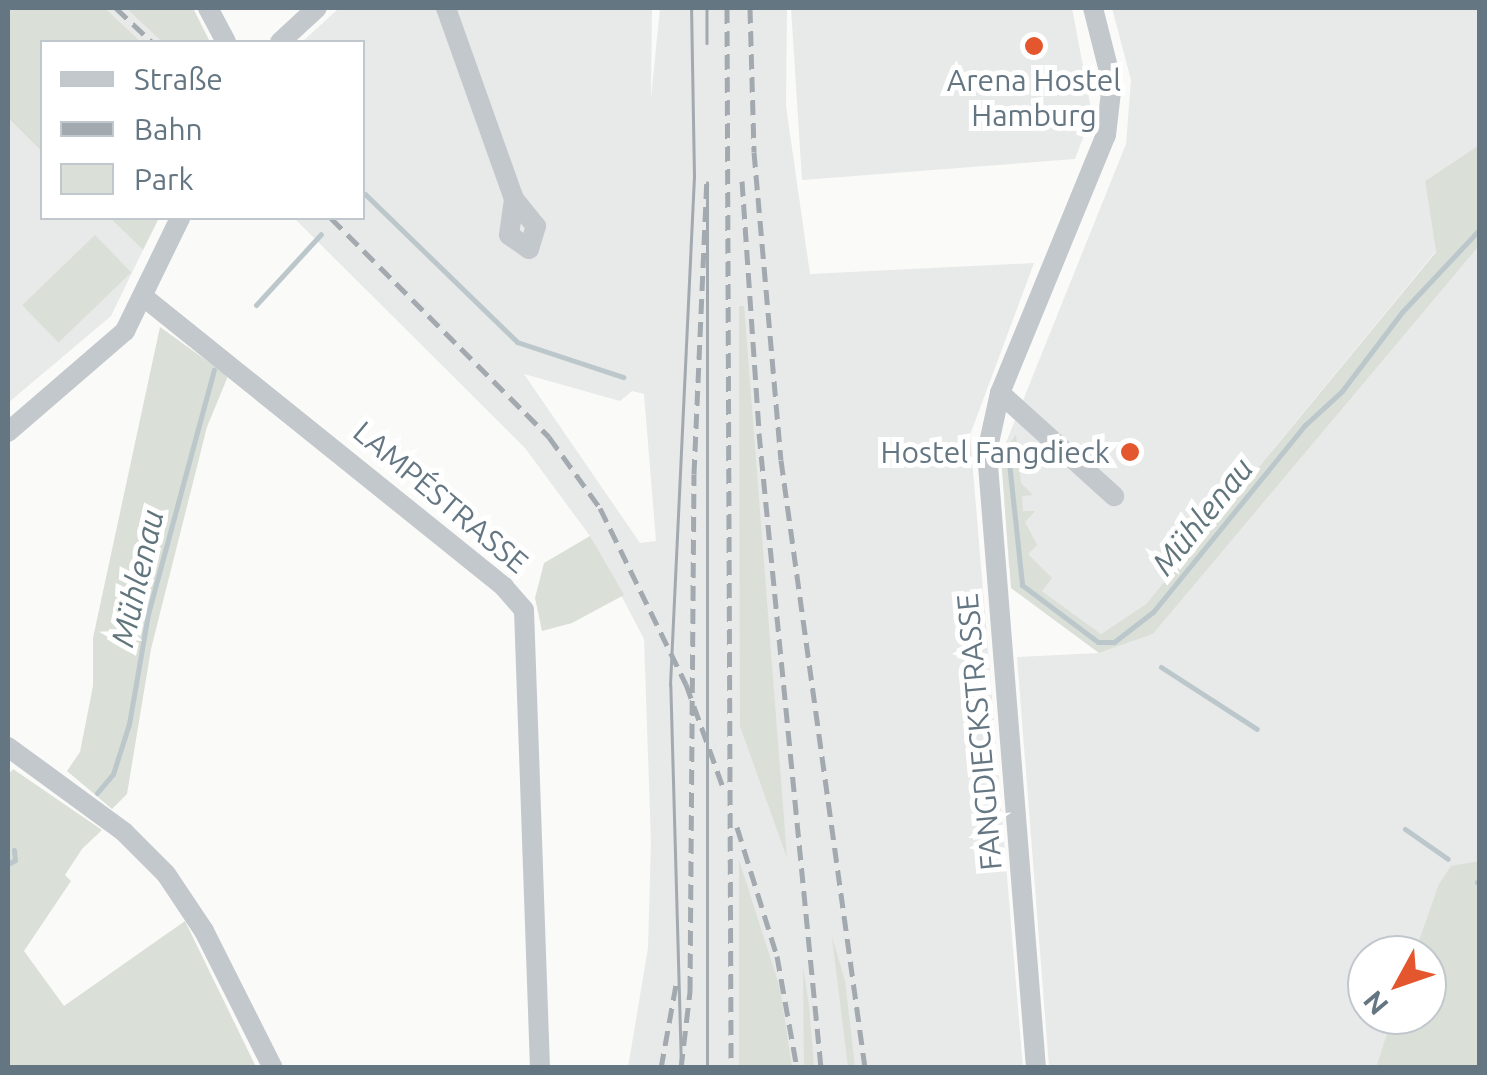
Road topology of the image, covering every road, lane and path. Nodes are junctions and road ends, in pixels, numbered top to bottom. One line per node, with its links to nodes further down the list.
1 (208, 8): 5 (street)
2 (317, 8): 6 (street)
3 (446, 8): 7 (street)
4 (1093, 8): 10 (street, FANGDIECKSTRASSE)
5 (225, 40)
6 (282, 40)
7 (514, 199)
8 (179, 220): 9 (street)
9 (145, 298): 11 (street); 15 (street, LAMPÉSTRASSE)
10 (1000, 393): 12 (street); 16 (street, FANGDIECKSTRASSE)
11 (8, 432)
12 (1114, 496)
13 (8, 747): 14 (street)
14 (273, 1068)
15 (540, 1068)
16 (1036, 1068)

